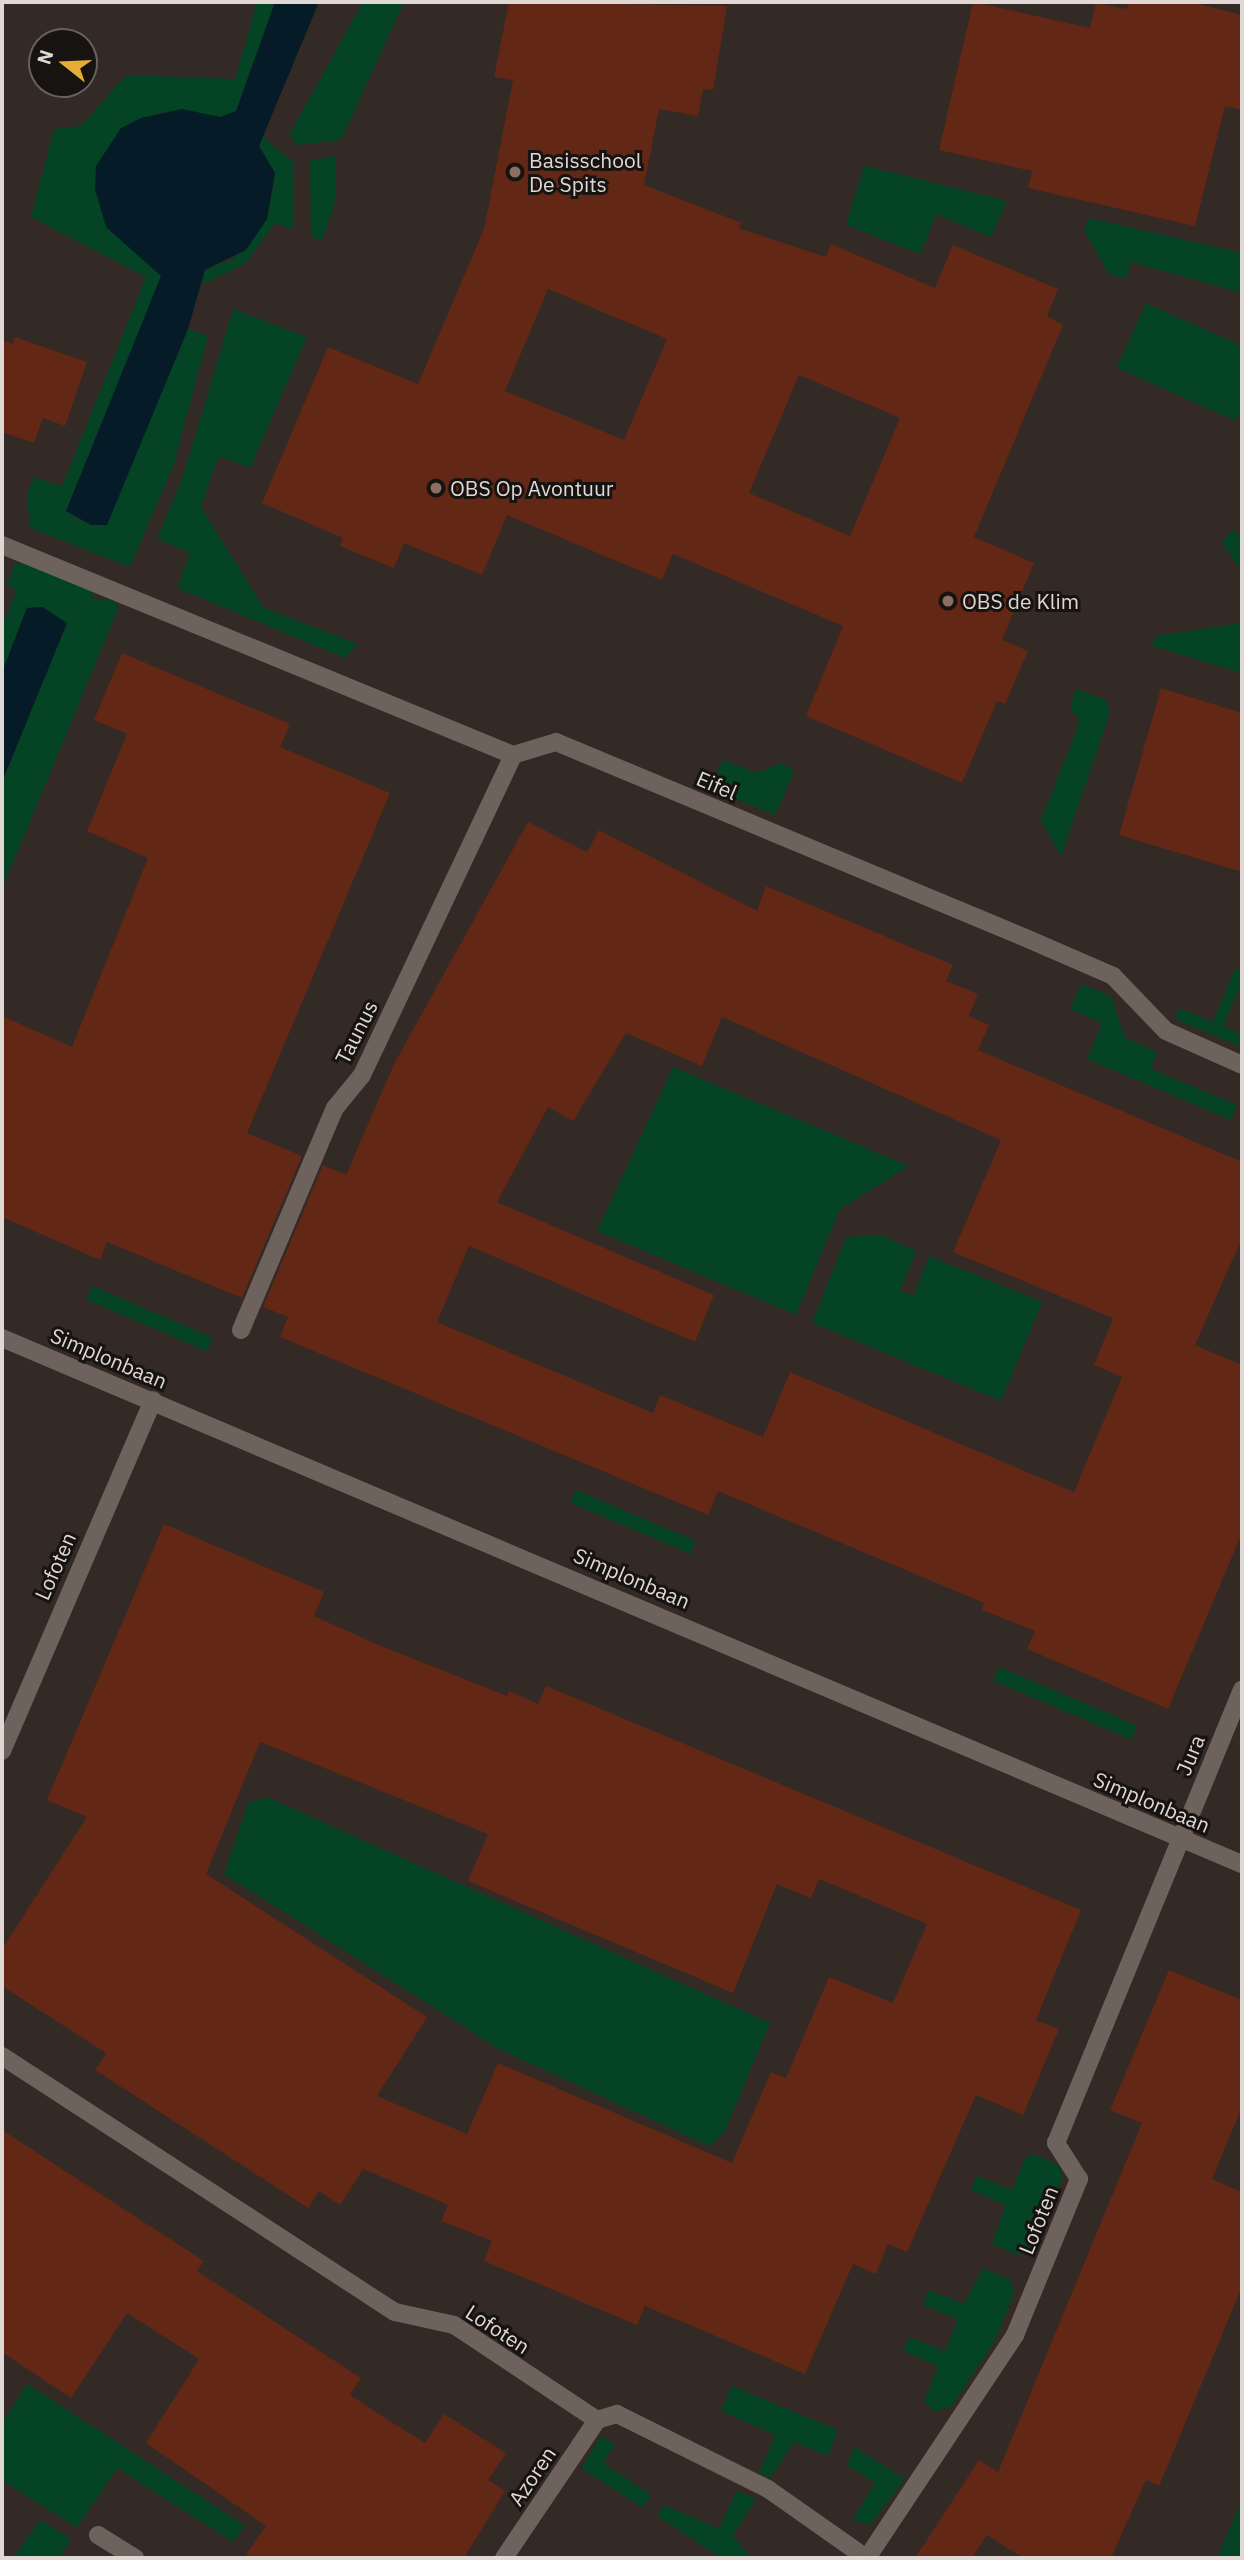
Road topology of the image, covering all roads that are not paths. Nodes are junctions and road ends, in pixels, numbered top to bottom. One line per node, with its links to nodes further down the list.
1 (2, 545): 2 (street)
2 (513, 755): 3 (street, Eifel); 4 (street, Taunus)
3 (1242, 1065)
4 (241, 1329)
5 (2, 1338): 6 (street, Simplonbaan)
6 (153, 1400): 8 (street, Lofoten); 9 (street, Simplonbaan)
7 (1242, 1690): 9 (street, Jura)
8 (2, 1751)
9 (1181, 1839): 10 (street, Simplonbaan); 16 (street, Lofoten)
10 (1242, 1864)
11 (2, 2056): 12 (street, Lofoten)
12 (597, 2420): 15 (street, Azoren); 16 (street, Lofoten)
13 (98, 2535): 14 (street)
14 (135, 2558)
15 (505, 2558)
16 (866, 2558)

